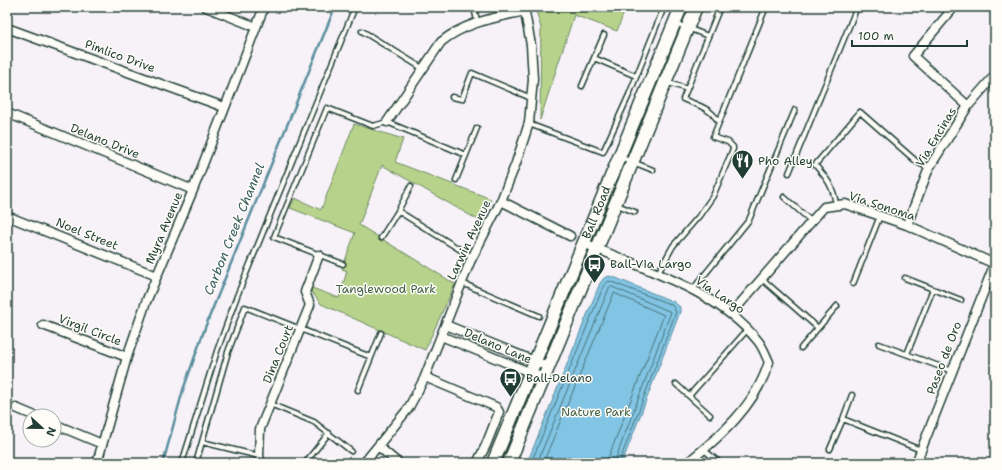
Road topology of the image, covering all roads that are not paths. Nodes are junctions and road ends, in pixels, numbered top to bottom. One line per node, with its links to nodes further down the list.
1 (206, 7): 15 (street)
2 (264, 7): 15 (street, Myra Avenue)
3 (355, 7): 115 (lane)
4 (474, 7): 13 (lane)
5 (664, 7): 23 (lane)
6 (682, 7): 14 (main road, Ball Road)
7 (696, 7): 17 (main road, Ball Road)
8 (720, 7): 20 (lane)
9 (766, 7): 35 (lane)
10 (857, 7): 43 (lane)
11 (954, 7): 30 (street, Via Encinas)
12 (524, 9): 13 (street); 29 (street, Larwin Avenue)
13 (477, 22): 22 (street)
14 (675, 23): 17 (lane); 39 (main road, Ball Road)
15 (256, 27): 31 (street, Myra Avenue)
16 (7, 28): 31 (street, Pimlico Drive)
17 (688, 28): 20 (lane); 25 (main road, Ball Road)
18 (362, 31): 22 (lane)
19 (604, 35): 21 (lane)
20 (708, 36): 27 (lane)
21 (594, 58): 23 (lane); 26 (lane)
22 (422, 68): 34 (street)
23 (636, 76): 36 (lane)
24 (994, 78): 30 (street, Via Encinas)
25 (666, 82): 27 (lane); 40 (main road, Ball Road)
26 (582, 86)
27 (687, 89): 35 (lane)
28 (452, 96): 29 (lane)
29 (531, 98): 36 (street, Larwin Avenue)
30 (968, 106): 41 (street, Via Encinas)
31 (224, 108): 46 (street, Myra Avenue)
32 (794, 110): 71 (lane)
33 (7, 113): 46 (street, Delano Drive)
34 (386, 122): 38 (lane); 61 (lane)
35 (719, 122): 65 (lane)
36 (529, 124): 48 (street, Larwin Avenue)
37 (477, 128): 38 (lane)
38 (466, 155): 44 (lane)
39 (620, 157): 40 (lane); 59 (main road, Ball Road)
40 (633, 162): 42 (lane); 49 (main road, Ball Road)
41 (929, 168): 50 (lane); 56 (street, Via Encinas)
42 (653, 170)
43 (789, 173)
44 (456, 180)
45 (411, 186): 51 (lane)
46 (193, 190): 66 (street, Myra Avenue)
47 (784, 197): 55 (lane)
48 (501, 201): 57 (street); 62 (street, Larwin Avenue)
49 (616, 205): 52 (lane); 60 (main road, Ball Road)
50 (836, 205): 54 (street, Via Sonoma); 55 (street, Via Sonoma)
51 (398, 211): 58 (lane); 62 (lane)
52 (635, 212)
53 (7, 216): 66 (street, Noel Street)
54 (880, 216): 56 (street, Via Sonoma); 70 (lane)
55 (812, 221): 68 (street, Via Sonoma)
56 (907, 225): 63 (street, Via Sonoma)
57 (570, 236)
58 (381, 238)
59 (584, 243): 60 (street, Via Largo); 89 (main road, Ball Road)
60 (598, 249): 65 (street, Via Largo); 90 (main road, Ball Road)
61 (319, 255): 64 (lane); 80 (street, Dina Court)
62 (472, 257): 69 (street, Larwin Avenue)
63 (995, 263): 91 (street, Paseo de Oro)
64 (342, 264)
65 (658, 273): 71 (street, Via Largo)
66 (157, 276): 87 (street, Myra Avenue)
67 (905, 278): 72 (lane)
68 (762, 279): 75 (street, Via Sonoma); 79 (lane)
69 (462, 283): 76 (lane); 78 (street, Larwin Avenue)
70 (853, 284)
71 (693, 289): 75 (street, Via Largo)
72 (933, 289): 73 (lane); 86 (lane)
73 (960, 300)
74 (837, 306): 79 (lane)
75 (731, 314): 81 (street, Via Largo)
76 (539, 316)
77 (43, 325): 87 (street, Virgil Circle)
78 (446, 325): 83 (street, Larwin Avenue); 89 (street, Delano Lane)
79 (818, 328): 85 (lane)
80 (301, 329): 88 (lane); 99 (street, Dina Court); 106 (lane)
81 (747, 330): 98 (lane); 110 (street, Via Largo)
82 (381, 333): 88 (lane)
83 (441, 336): 92 (street, Delano Lane); 93 (street, Larwin Avenue)
84 (879, 344): 86 (lane)
85 (801, 348)
86 (907, 354): 91 (lane)
87 (127, 357): 107 (street, Myra Avenue)
88 (371, 357): 96 (lane)
89 (535, 361): 90 (street, Delano Lane); 92 (main road, Ball Road)
90 (549, 367): 94 (main road, Ball Road)
91 (952, 371): 111 (street, Paseo de Oro)
92 (531, 373): 94 (street, Delano Lane); 121 (main road, Ball Road)
93 (425, 377): 108 (street, Larwin Avenue); 120 (street)
94 (544, 378): 122 (main road, Ball Road)
95 (676, 384): 98 (lane)
96 (358, 390)
97 (852, 395): 103 (lane)
98 (689, 396): 102 (lane)
99 (270, 404): 105 (lane); 113 (street, Dina Court)
100 (16, 408): 101 (street)
101 (22, 411)
102 (710, 415)
103 (843, 419): 109 (lane); 111 (lane)
104 (62, 427): 107 (street)
105 (329, 433): 112 (lane); 117 (lane)
106 (202, 442): 113 (lane); 116 (lane)
107 (102, 444): 114 (street, Myra Avenue)
108 (378, 446): 118 (street, Larwin Avenue); 119 (street)
109 (830, 449)
110 (704, 450): 123 (street, Via Largo); 124 (lane)
111 (921, 450): 125 (street, Paseo de Oro)
112 (351, 451)
113 (260, 460)
114 (97, 463)
115 (182, 463)
116 (196, 463)
117 (305, 463)
118 (364, 463)
119 (398, 463)
120 (477, 463)
121 (492, 463)
122 (510, 463)
123 (687, 463)
124 (720, 463)
125 (916, 463)

